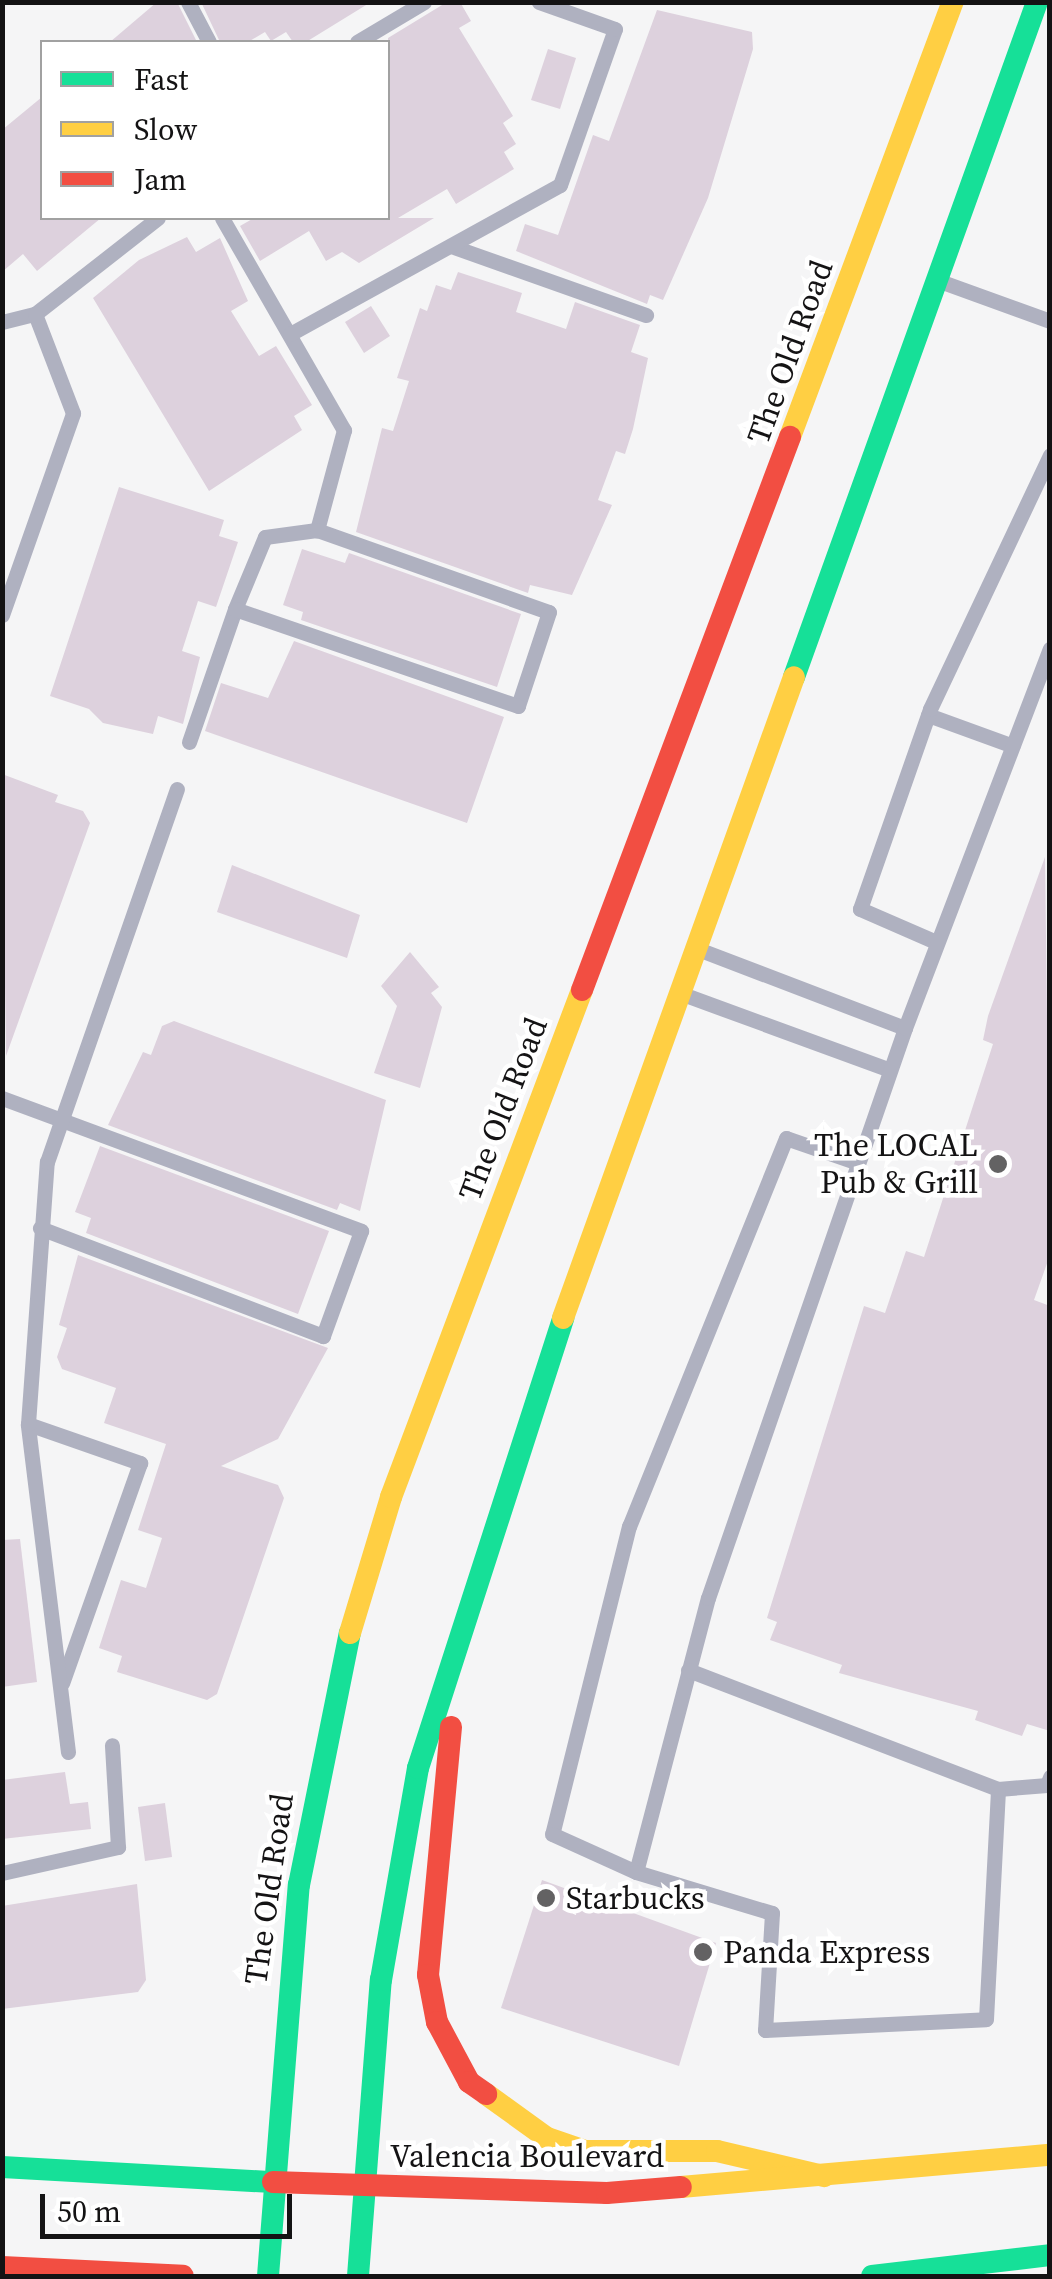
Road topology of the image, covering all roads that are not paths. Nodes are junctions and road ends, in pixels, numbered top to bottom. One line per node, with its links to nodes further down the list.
1 (188, 2): 7 (lane)
2 (424, 2): 8 (lane)
3 (539, 2): 6 (lane)
4 (953, 2): 49 (main road, The Old Road)
5 (1041, 5): 12 (main road)
6 (566, 6): 11 (lane)
7 (208, 40)
8 (360, 40)
9 (155, 220): 13 (lane)
10 (223, 220): 17 (lane)
11 (451, 246): 14 (lane); 17 (lane)
12 (940, 281): 15 (lane); 28 (main road)
13 (35, 314): 16 (lane); 21 (lane)
14 (646, 315)
15 (1050, 321)
16 (2, 322)
17 (290, 334): 19 (lane)
18 (1050, 455): 23 (lane)
19 (317, 530): 20 (lane); 20 (lane)
20 (235, 609): 24 (lane)
21 (2, 615)
22 (1050, 649): 25 (lane)
23 (928, 715): 25 (lane); 27 (lane)
24 (189, 742)
25 (1014, 746): 27 (lane)
26 (177, 789): 33 (lane)
27 (936, 942): 30 (lane)
28 (696, 947): 29 (main road); 30 (lane)
29 (679, 993): 31 (lane); 37 (main road)
30 (905, 1028): 31 (lane)
31 (890, 1070): 34 (lane)
32 (2, 1098): 33 (lane)
33 (60, 1115): 35 (lane); 35 (lane)
34 (858, 1163): 38 (lane); 44 (lane)
35 (40, 1228): 36 (lane)
36 (28, 1424): 39 (lane); 39 (lane)
37 (453, 1668): 48 (main road); 50 (main road)
38 (688, 1670): 43 (lane); 44 (lane)
39 (60, 1689): 41 (lane)
40 (112, 1745): 45 (lane)
41 (68, 1752)
42 (1050, 1778): 43 (lane)
43 (998, 1789): 44 (lane)
44 (636, 1872)
45 (2, 1873)
46 (1050, 2155): 48 (main road, Valencia Boulevard)
47 (2, 2166): 49 (main road, Valencia Boulevard)
48 (824, 2176): 50 (main road, Valencia Boulevard)
49 (273, 2182): 50 (main road, Valencia Boulevard); 54 (main road, The Old Road)
50 (361, 2187): 55 (main road)
51 (1050, 2256): 56 (main road)
52 (2, 2267): 53 (main road)
53 (183, 2276)
54 (268, 2276)
55 (358, 2276)
56 (872, 2276)

